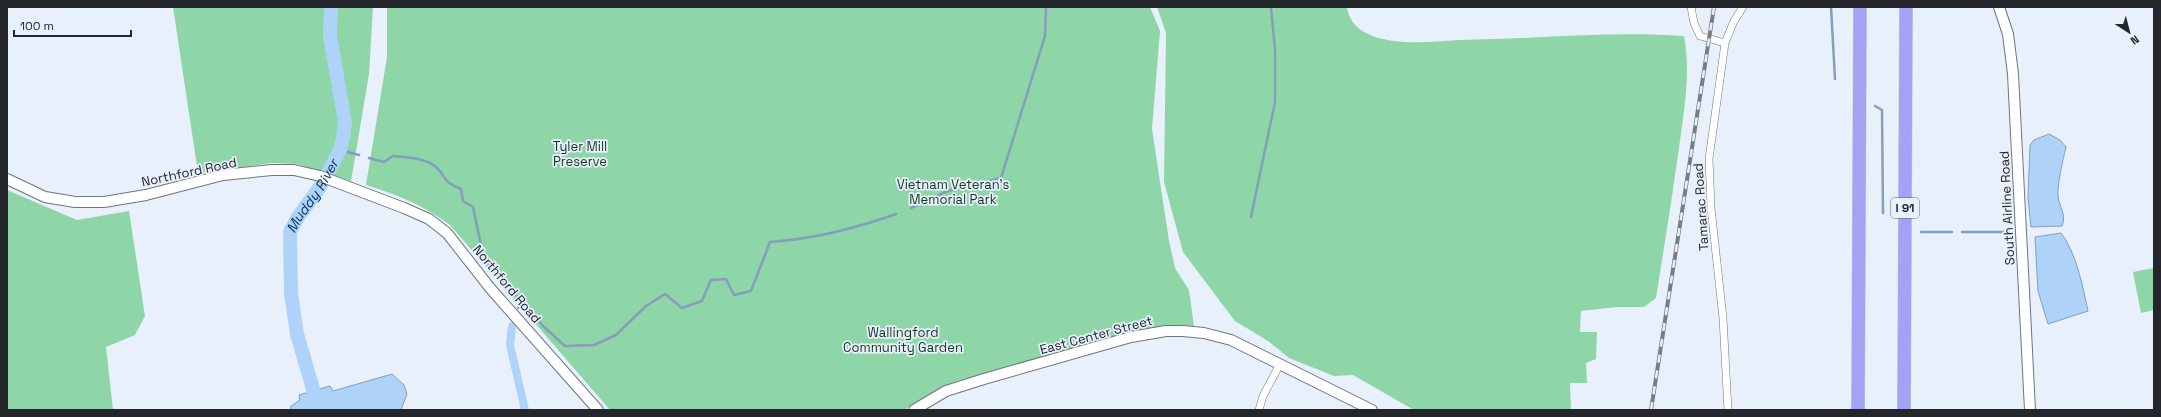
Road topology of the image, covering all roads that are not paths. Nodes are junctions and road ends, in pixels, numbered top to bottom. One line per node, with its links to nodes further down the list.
1 (1691, 7): 6 (street)
2 (1743, 7): 6 (street, Tamarac Road)
3 (1860, 7): 14 (highway)
4 (1906, 7): 15 (highway, I 91)
5 (1999, 7): 16 (street, South Airline Road)
6 (1725, 43): 13 (street, Tamarac Road)
7 (7, 179): 9 (street, Northford Road)
8 (1280, 364): 10 (street, East Center Street); 11 (street); 12 (street, East Center Street)
9 (598, 410)
10 (914, 410)
11 (1259, 410)
12 (1372, 410)
13 (1728, 410)
14 (1858, 410)
15 (1904, 410)
16 (2030, 410)

